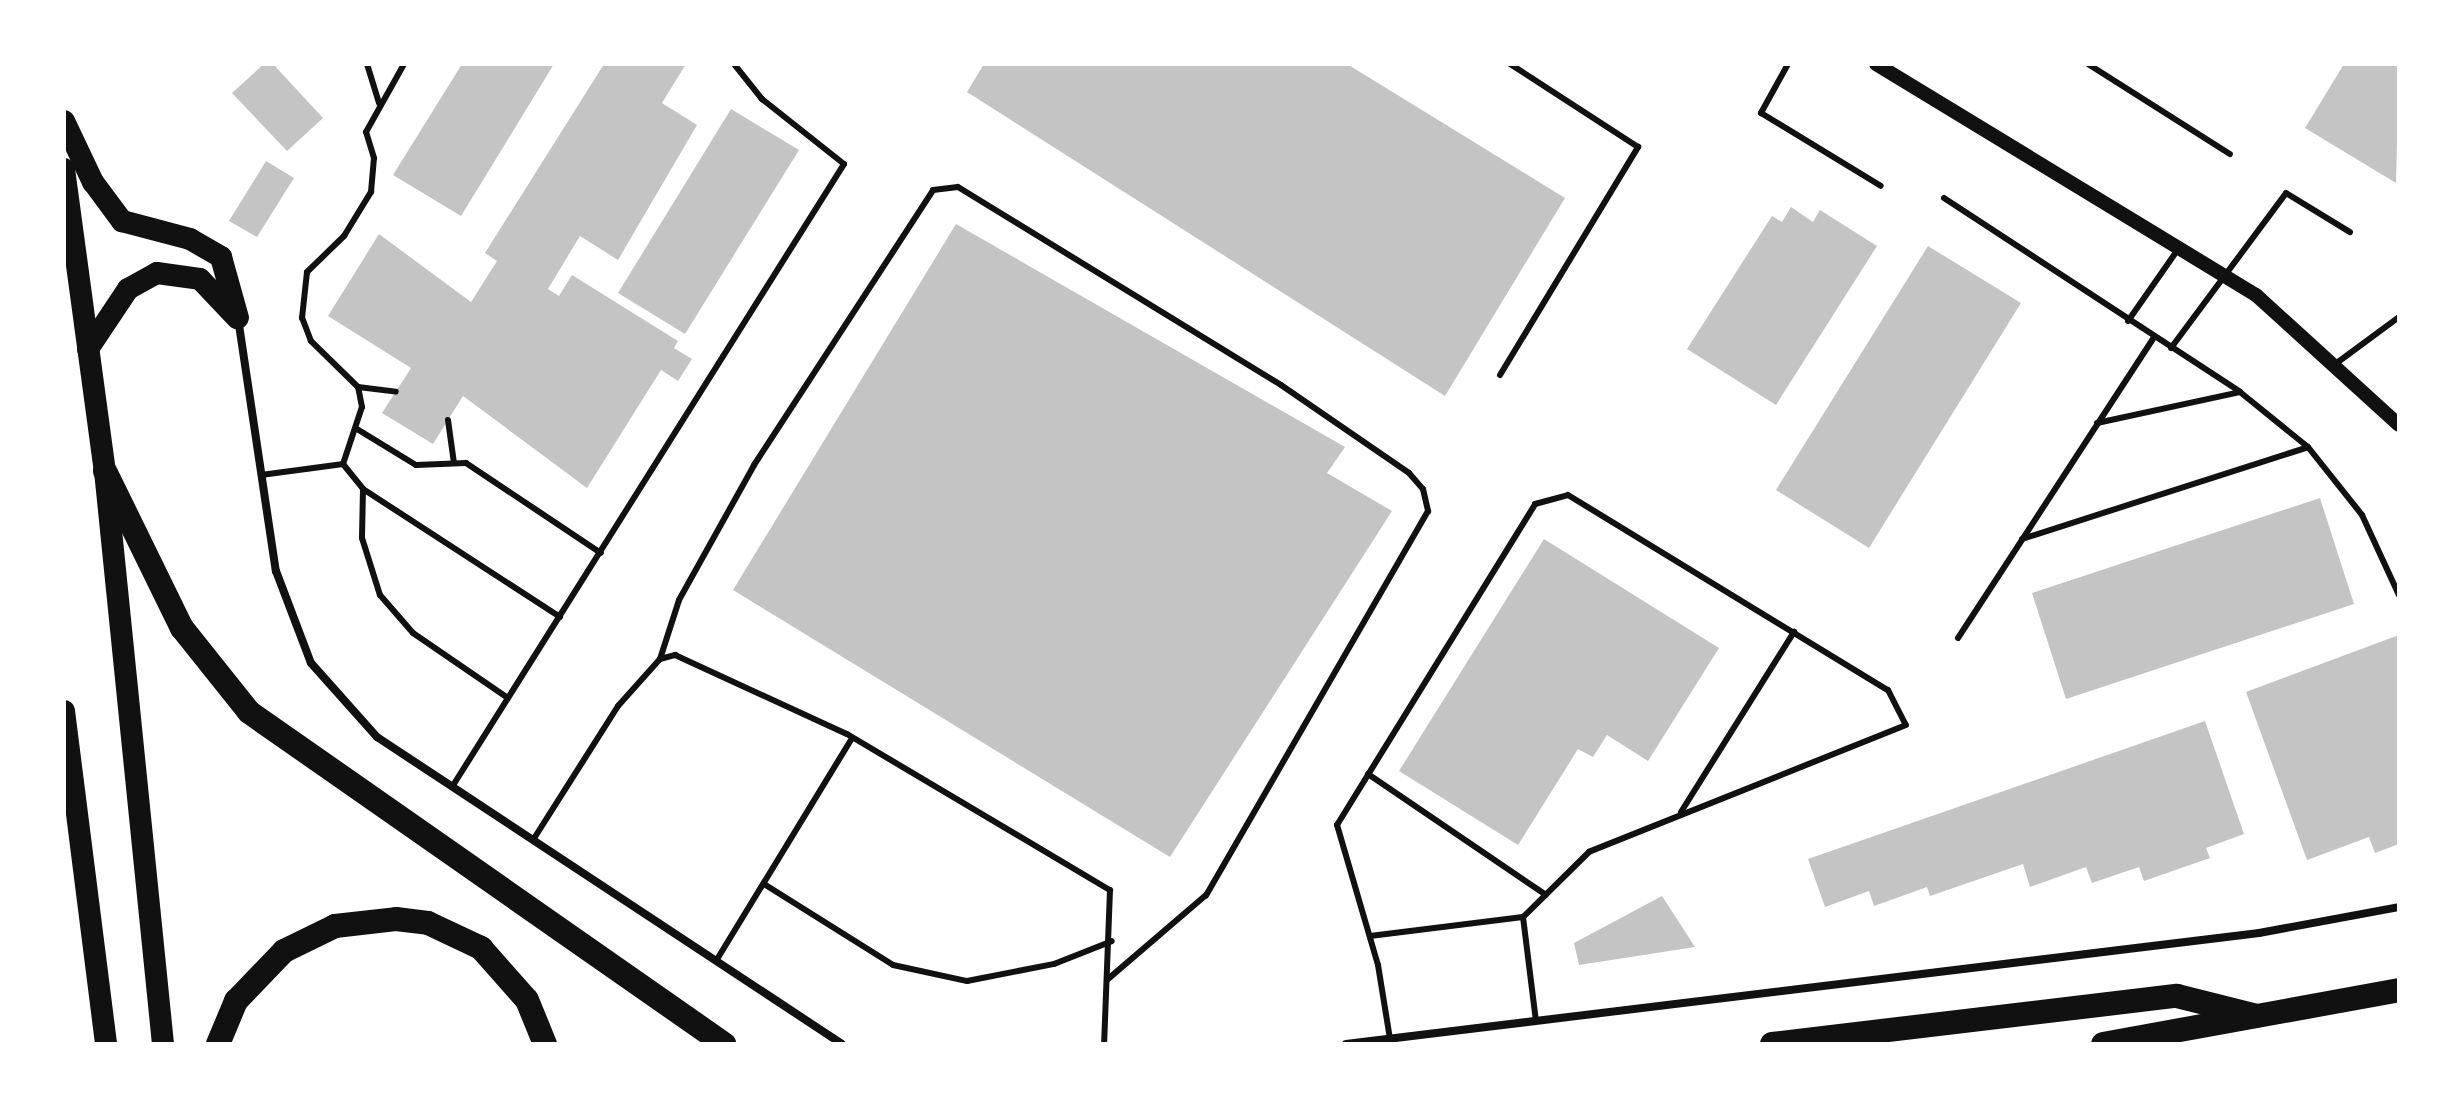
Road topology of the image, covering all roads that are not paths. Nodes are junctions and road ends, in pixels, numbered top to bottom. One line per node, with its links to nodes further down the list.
1 (367, 64): 8 (lane)
2 (404, 64): 8 (lane)
3 (734, 64): 39 (lane)
4 (1510, 64): 24 (lane)
5 (1788, 64): 12 (lane)
6 (1876, 64): 15 (street)
7 (2088, 64): 10 (lane)
8 (379, 103): 25 (lane)
9 (64, 121): 18 (highway)
10 (2230, 154)
11 (64, 169): 22 (highway)
12 (1881, 186)
13 (1944, 198): 19 (lane)
14 (2350, 232): 16 (lane)
15 (2179, 248): 16 (street); 19 (lane)
16 (2223, 274): 21 (lane); 23 (street)
17 (2399, 317): 23 (lane)
18 (238, 318): 22 (highway); 36 (street)
19 (2128, 321): 20 (lane)
20 (2154, 337): 21 (lane); 29 (lane)
21 (2171, 348): 27 (lane)
22 (88, 349): 35 (highway)
23 (2338, 362): 30 (street)
24 (1500, 375)
25 (358, 387): 26 (lane); 31 (lane)
26 (396, 392)
27 (2240, 392): 29 (lane); 32 (lane)
28 (448, 420): 33 (lane)
29 (2097, 423): 38 (lane)
30 (2399, 425)
31 (357, 429): 33 (lane); 34 (lane)
32 (2308, 447): 38 (lane); 40 (lane)
33 (454, 463): 39 (lane)
34 (343, 464): 36 (lane); 37 (lane)
35 (105, 471): 65 (highway); 68 (highway)
36 (261, 475): 49 (street)
37 (363, 489): 41 (lane); 45 (lane)
38 (2022, 539): 43 (lane)
39 (601, 553): 41 (lane)
40 (2399, 595)
41 (560, 617): 45 (lane)
42 (1794, 632): 48 (lane); 50 (lane); 50 (lane)
43 (1958, 638)
44 (660, 659): 47 (lane); 51 (lane); 59 (lane)
45 (508, 698): 49 (lane)
46 (64, 711): 64 (highway)
47 (852, 738): 52 (lane); 57 (lane)
48 (1368, 774): 53 (lane); 56 (lane)
49 (452, 787): 51 (street)
50 (1681, 812): 53 (lane)
51 (533, 840): 58 (street)
52 (764, 884): 57 (lane); 58 (lane)
53 (1546, 895): 55 (lane)
54 (2399, 907): 62 (street)
55 (1523, 917): 56 (lane); 62 (lane)
56 (1370, 936): 63 (lane)
57 (1112, 941): 59 (lane)
58 (716, 961): 69 (street)
59 (1107, 980): 70 (lane)
60 (2399, 990): 61 (highway)
61 (2257, 1016): 72 (highway); 73 (highway)
62 (1536, 1021): 63 (street)
63 (1390, 1039): 71 (street)
64 (106, 1044)
65 (163, 1044)
66 (218, 1044): 67 (highway)
67 (545, 1044)
68 (724, 1044)
69 (842, 1044)
70 (1104, 1044)
71 (1346, 1044)
72 (1772, 1044)
73 (2103, 1044)

